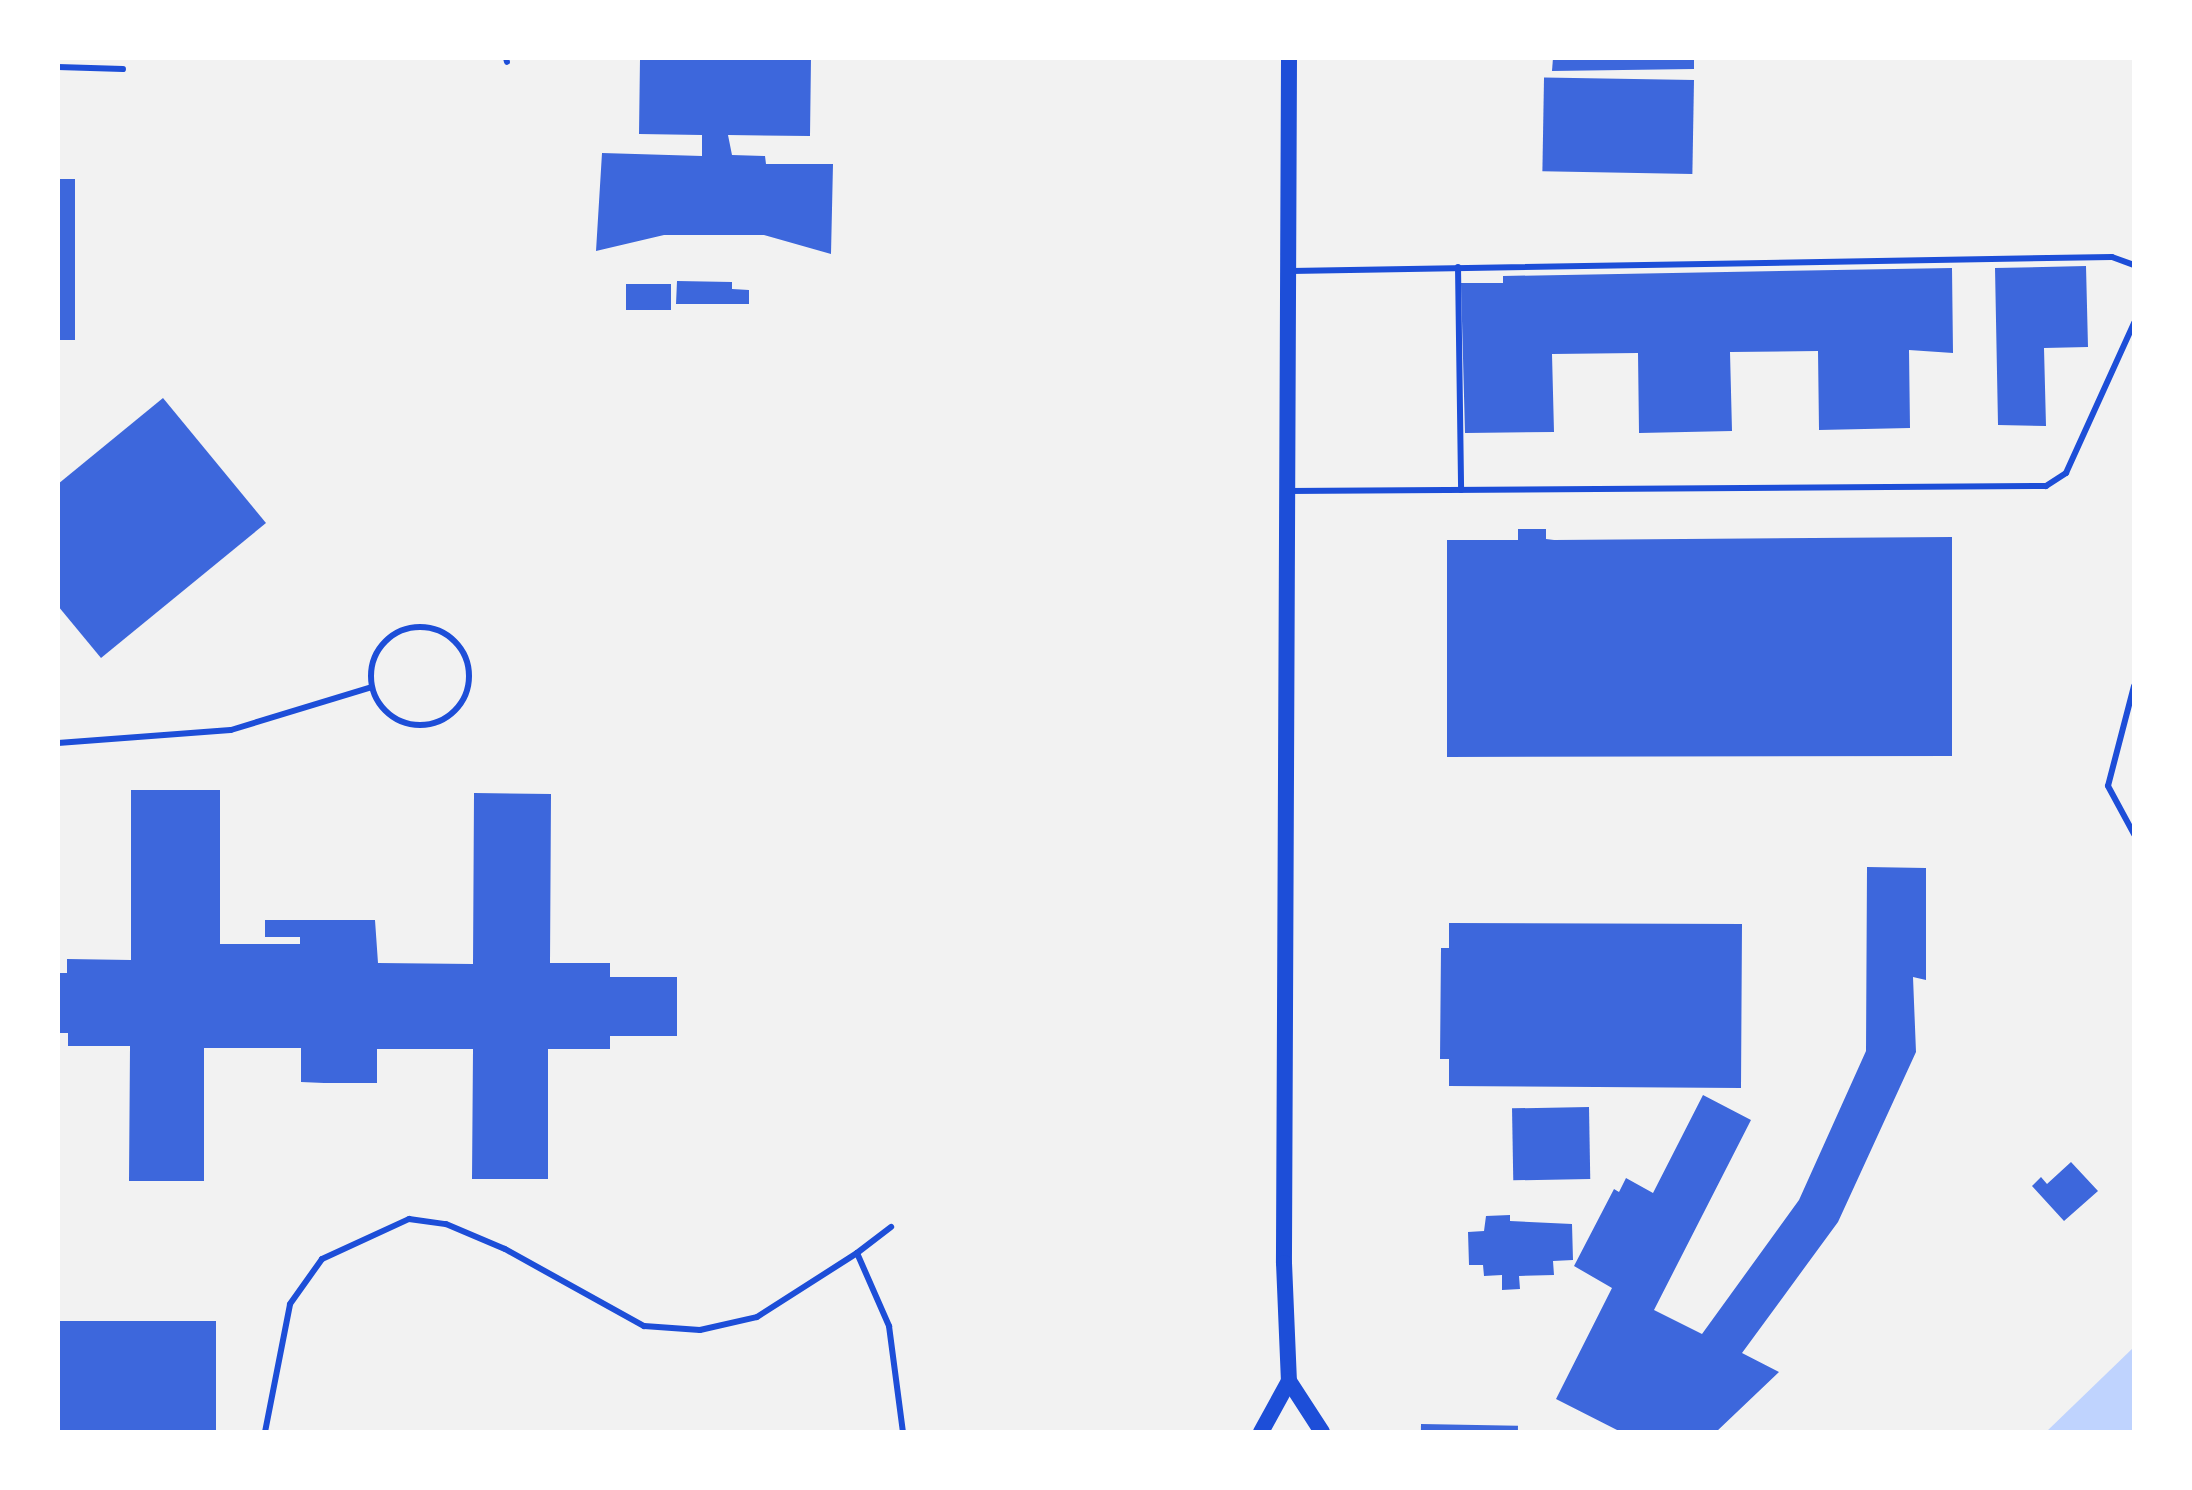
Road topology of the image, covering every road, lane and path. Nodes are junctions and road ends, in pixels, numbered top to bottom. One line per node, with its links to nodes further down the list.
1 (1289, 58): 6 (main road)
2 (58, 67): 3 (lane)
3 (123, 69)
4 (2134, 265): 5 (lane)
5 (1458, 267): 6 (lane); 8 (lane)
6 (1287, 271): 9 (main road)
7 (2134, 323): 8 (lane)
8 (1461, 490): 9 (lane)
9 (1286, 491): 16 (main road)
10 (2134, 686): 13 (lane)
11 (372, 687): 11 (lane); 12 (lane)
12 (58, 743)
13 (2134, 834)
14 (891, 1227): 15 (lane)
15 (857, 1253): 17 (lane); 18 (lane)
16 (1289, 1381): 19 (main road); 20 (main road)
17 (265, 1432)
18 (903, 1432)
19 (1261, 1432)
20 (1322, 1432)

